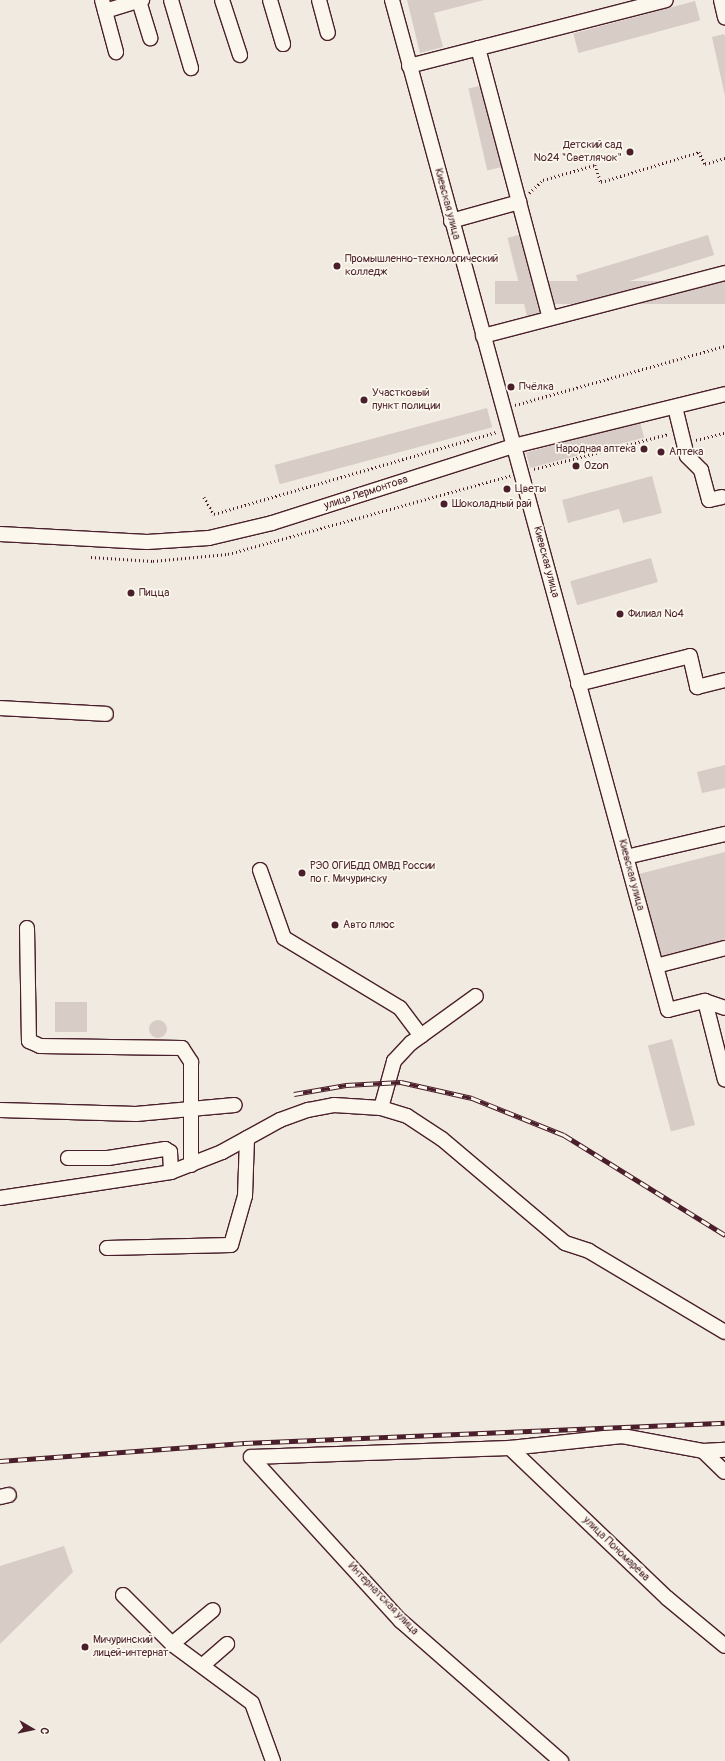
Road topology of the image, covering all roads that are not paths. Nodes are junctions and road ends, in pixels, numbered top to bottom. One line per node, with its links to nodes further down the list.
1 (140, 0): 9 (street); 12 (street)
2 (171, 0): 18 (street)
3 (222, 0): 16 (street)
4 (270, 0): 13 (street)
5 (319, 0): 11 (street)
6 (392, 0): 17 (street, Киевская улица)
7 (666, 0): 14 (street)
8 (721, 0): 10 (street)
9 (103, 5): 15 (street)
10 (725, 18)
11 (328, 33)
12 (150, 38)
13 (283, 44)
14 (478, 48): 17 (street); 19 (street)
15 (116, 52)
16 (240, 55)
17 (409, 66): 20 (street, Киевская улица)
18 (191, 68)
19 (519, 202): 20 (street); 22 (street)
20 (451, 221): 23 (street, Киевская улица)
21 (725, 273): 22 (street)
22 (550, 318): 23 (street)
23 (483, 336): 26 (street, Киевская улица)
24 (725, 394): 25 (street, улица Лермонтова)
25 (675, 407): 26 (street, улица Лермонтова); 27 (street)
26 (514, 446): 28 (street, улица Лермонтова); 30 (street, Киевская улица)
27 (724, 500)
28 (0, 534)
29 (725, 680): 30 (street)
30 (578, 684): 34 (street, Киевская улица)
31 (0, 708): 32 (street)
32 (106, 714)
33 (725, 834): 34 (street)
34 (626, 857): 38 (street, Киевская улица)
35 (260, 870): 42 (street)
36 (26, 928): 46 (street)
37 (725, 948): 38 (street)
38 (656, 966): 40 (street, Киевская улица)
39 (476, 996): 42 (street)
40 (705, 1001): 41 (street); 43 (street)
41 (725, 1008)
42 (421, 1036): 45 (street)
43 (725, 1080)
44 (235, 1105): 46 (street)
45 (381, 1108): 48 (street); 54 (street)
46 (191, 1109): 47 (street); 50 (street)
47 (0, 1110)
48 (247, 1138): 50 (street); 53 (street)
49 (68, 1158): 51 (street)
50 (191, 1165): 51 (street)
51 (171, 1172): 52 (street)
52 (0, 1198)
53 (107, 1248)
54 (725, 1332)
55 (510, 1448): 57 (street); 63 (street, улица Пономарёва); 66 (street, Интернатская улица)
56 (725, 1450): 57 (street)
57 (703, 1451): 58 (street)
58 (725, 1472)
59 (123, 1595): 61 (street)
60 (213, 1610): 61 (street)
61 (172, 1644): 64 (street)
62 (227, 1644): 64 (street)
63 (725, 1646)
64 (203, 1665): 65 (street)
65 (273, 1761)
66 (561, 1761)

